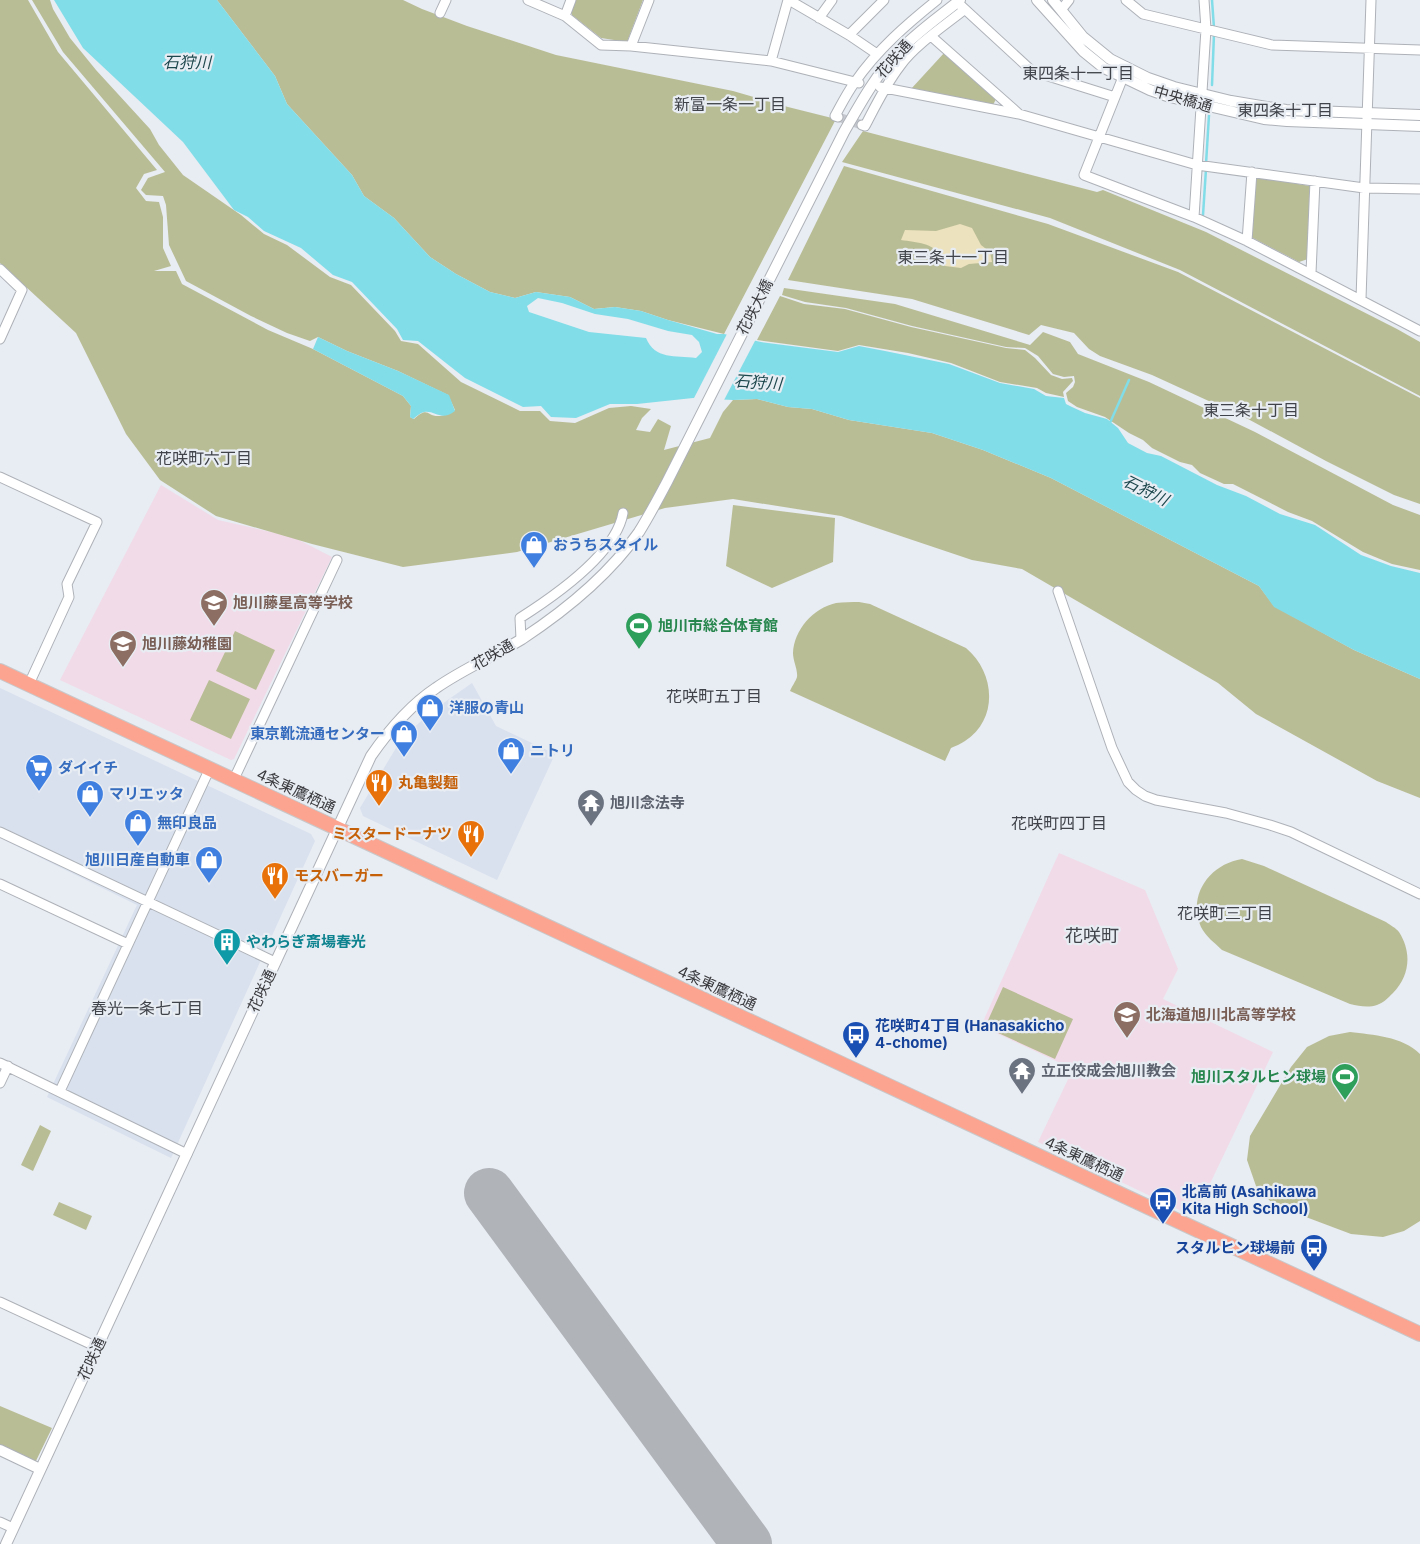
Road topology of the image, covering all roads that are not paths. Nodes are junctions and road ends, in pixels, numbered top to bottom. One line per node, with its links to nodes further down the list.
1 (446, 0): 17 (street)
2 (528, 0): 18 (street)
3 (571, 0): 18 (street)
4 (649, 0): 23 (street)
5 (788, 0): 19 (street); 27 (street)
6 (832, 0): 19 (street)
7 (884, 0): 21 (street)
8 (937, 0): 26 (street)
9 (1037, 0): 28 (street, 中央橋通)
10 (1053, 0): 16 (street, 中央橋通)
11 (1069, 0): 16 (street)
12 (1126, 0): 20 (street)
13 (1204, 0): 20 (street)
14 (1371, 0): 24 (street)
15 (960, 2): 22 (street); 31 (street); 40 (street, 花咲通)
16 (1061, 10): 28 (street, 中央橋通)
17 (440, 14)
18 (565, 16): 23 (street)
19 (819, 18): 21 (street)
20 (1212, 31): 24 (street); 32 (street)
21 (849, 36): 26 (street)
22 (931, 36): 30 (street); 34 (street)
23 (631, 46): 27 (street)
24 (1369, 48): 25 (street); 33 (street)
25 (1420, 50)
26 (877, 54): 29 (street)
27 (770, 61): 29 (street)
28 (1125, 72): 31 (street); 32 (street, 中央橋通)
29 (857, 83): 36 (street)
30 (883, 88): 34 (street); 38 (street)
31 (1114, 97): 41 (street)
32 (1200, 99): 33 (street, 中央橋通); 37 (street, 中央橋通); 42 (street)
33 (1366, 113): 35 (street, 中央橋通); 37 (street)
34 (1020, 114): 41 (street)
35 (1420, 115)
36 (838, 117)
37 (1366, 124): 39 (street, 中央橋通); 45 (street)
38 (862, 125)
39 (1420, 126)
40 (844, 132): 55 (street, 花咲大橋)
41 (1100, 137): 42 (street); 47 (street)
42 (1204, 166): 43 (street); 47 (street)
43 (1252, 172): 44 (street); 48 (street)
44 (1315, 181): 45 (street); 50 (street)
45 (1364, 188): 46 (street); 51 (street)
46 (1420, 189)
47 (1194, 216): 48 (street)
48 (1247, 241): 50 (street)
49 (0, 269): 53 (street)
50 (1311, 273): 51 (street)
51 (1361, 299): 52 (street)
52 (1420, 330)
53 (0, 339)
54 (0, 477): 61 (street)
55 (667, 482): 59 (street, 花咲通)
56 (622, 513): 59 (street)
57 (337, 560): 63 (street)
58 (1058, 591): 67 (street)
59 (521, 639): 64 (street, 花咲通)
60 (0, 671): 61 (highway, 4条東鷹栖通)
61 (29, 684): 62 (highway, 4条東鷹栖通)
62 (210, 768): 63 (highway, 4条東鷹栖通); 68 (street)
63 (234, 779): 64 (highway, 4条東鷹栖通)
64 (338, 828): 70 (street, 花咲通); 76 (highway, 4条東鷹栖通)
65 (0, 832): 68 (street)
66 (0, 884): 69 (street)
67 (1420, 894)
68 (147, 902): 69 (street); 70 (street)
69 (128, 944): 73 (street)
70 (275, 962): 74 (street, 花咲通)
71 (4, 1065): 72 (street); 73 (street)
72 (0, 1083)
73 (60, 1091): 74 (street)
74 (187, 1154): 77 (street, 花咲通)
75 (0, 1302): 77 (street)
76 (1420, 1334)
77 (97, 1347): 79 (street, 花咲通)
78 (0, 1450): 79 (street)
79 (40, 1468): 81 (street, 花咲通)
80 (0, 1522): 81 (street)
81 (13, 1528): 82 (street, 花咲通)
82 (6, 1544)

